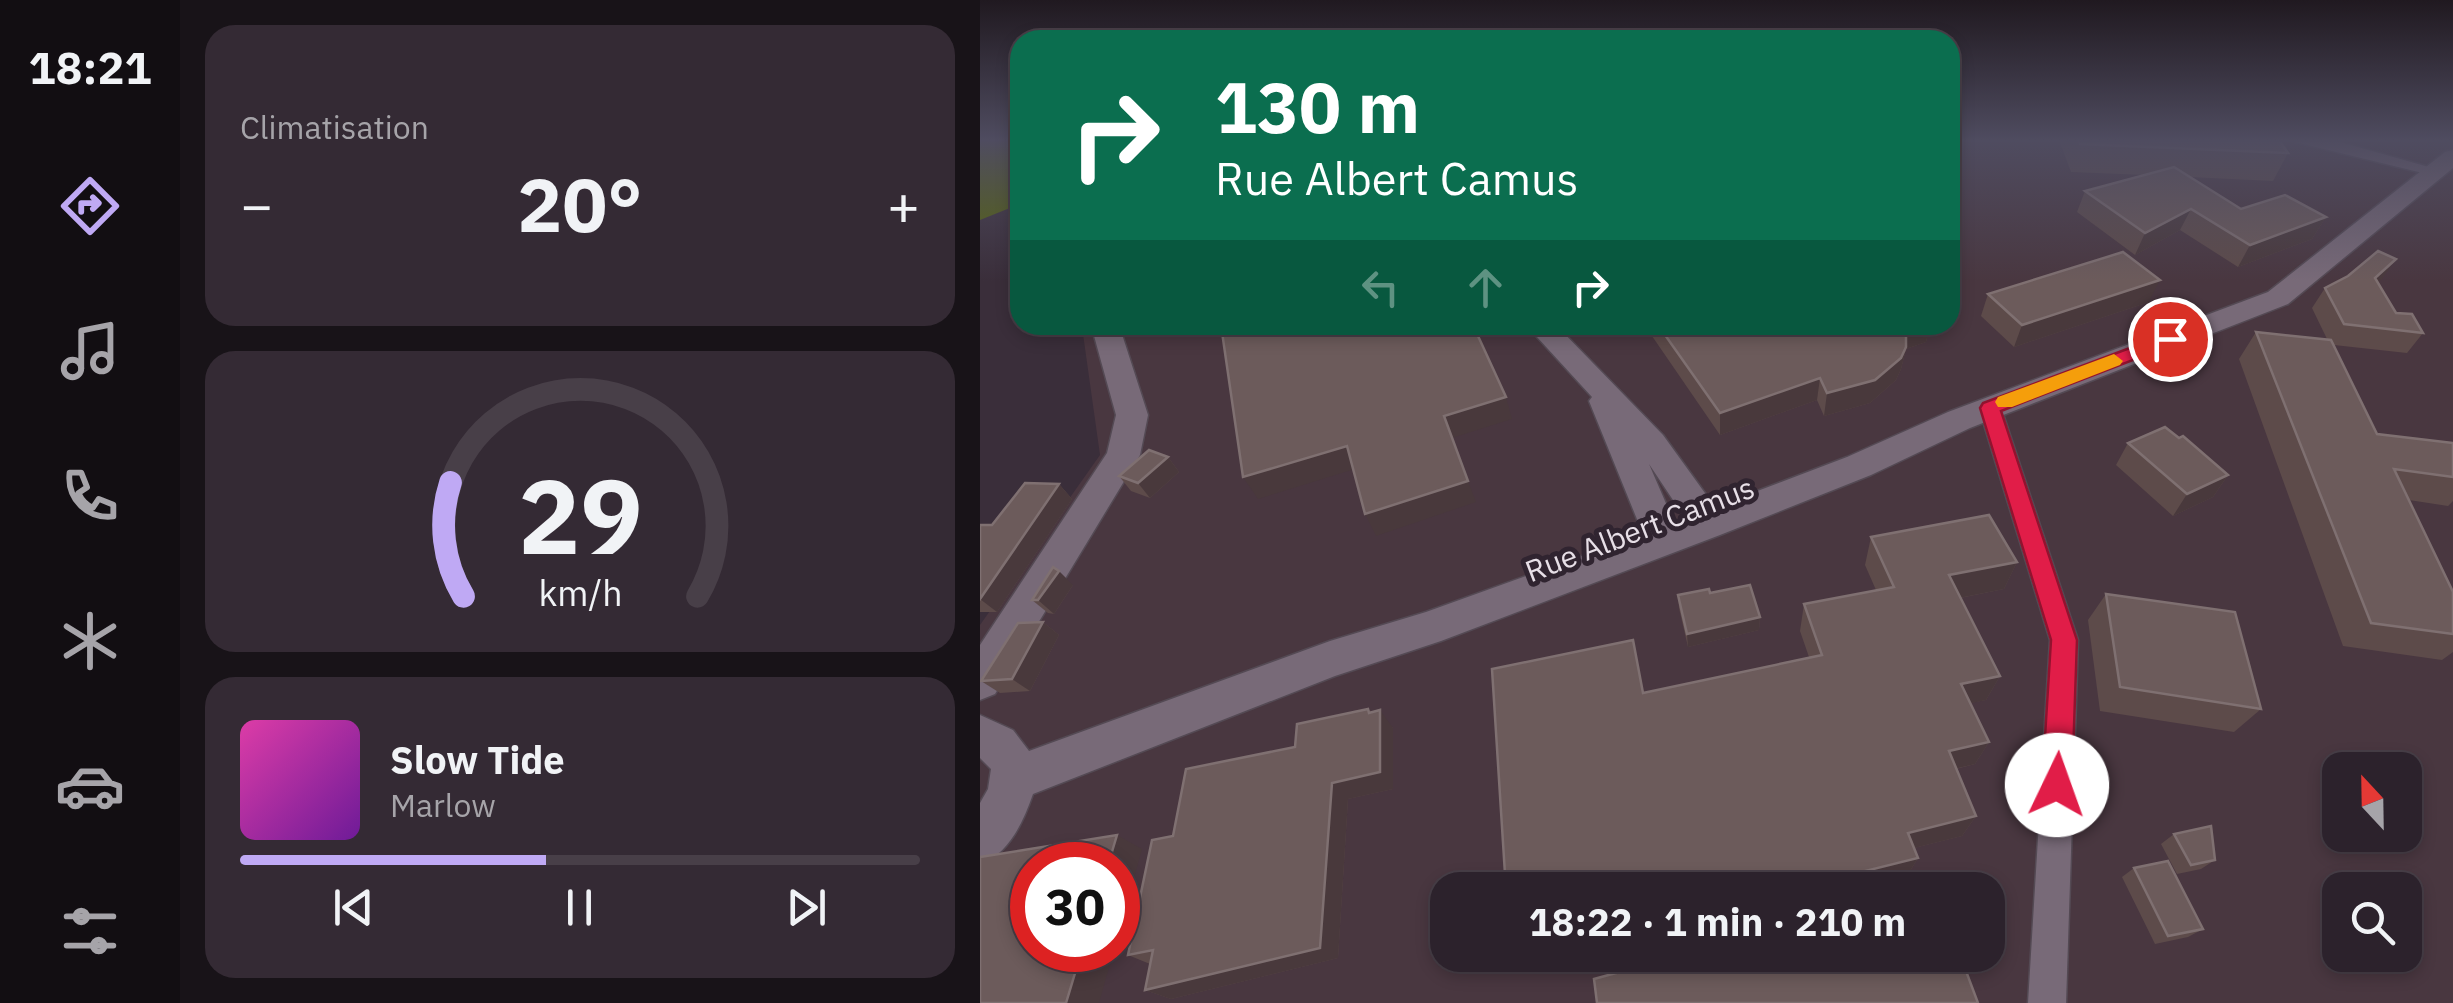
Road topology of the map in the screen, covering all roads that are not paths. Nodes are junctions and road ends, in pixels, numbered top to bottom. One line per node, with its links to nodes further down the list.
1 (2416, 187): 5 (street, Rue Albert Camus)
2 (1105, 335): 8 (street)
3 (1550, 335): 4 (street)
4 (1599, 386): 6 (street); 7 (street)
5 (1974, 414): 6 (street, Rue Albert Camus); 12 (street)
6 (1702, 515): 7 (street, Rue Albert Camus)
7 (1659, 531): 10 (street, Rue Albert Camus)
8 (980, 681)
9 (980, 736): 10 (street)
10 (1014, 779): 11 (street)
11 (980, 841)
12 (2047, 1003)

